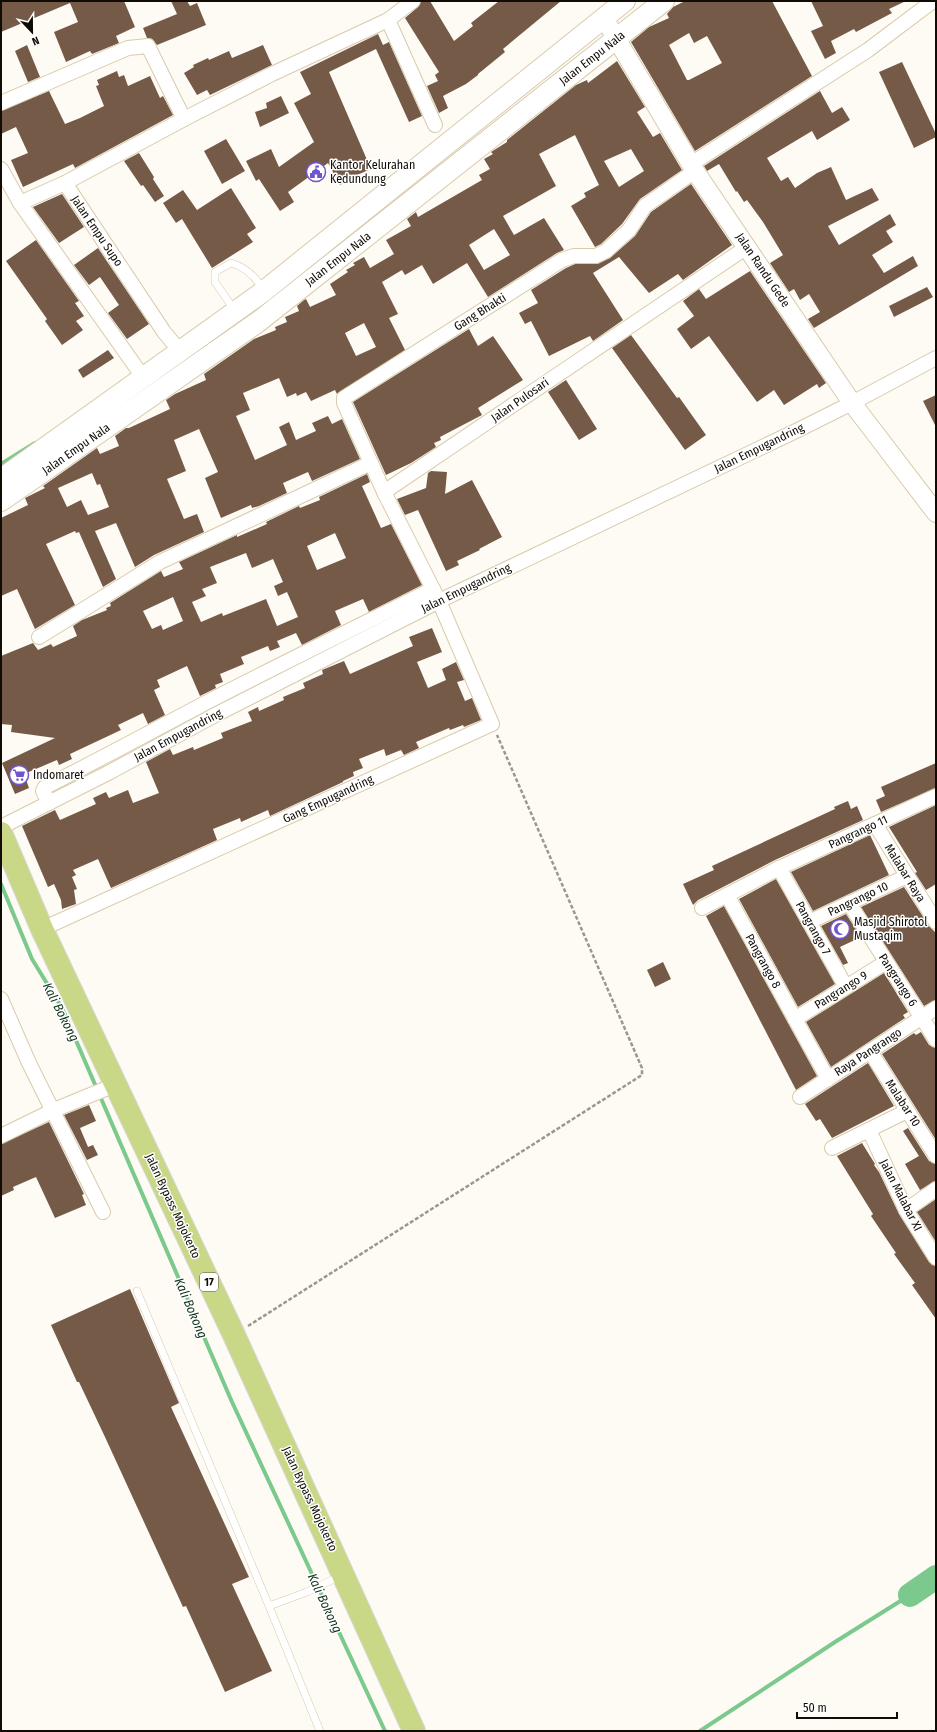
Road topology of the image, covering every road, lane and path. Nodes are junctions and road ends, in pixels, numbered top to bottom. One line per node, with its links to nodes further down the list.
1 (413, 1): 6 (street)
2 (625, 1): 5 (main road, Jalan Empu Nala)
3 (664, 1): 7 (main road, Jalan Empu Nala)
4 (933, 1): 11 (street)
5 (604, 18): 7 (street, Jalan Randu Gede); 16 (main road, Jalan Empu Nala)
6 (388, 20): 9 (street); 10 (street)
7 (618, 39): 11 (street, Jalan Randu Gede); 18 (main road, Jalan Empu Nala)
8 (1, 103): 9 (street)
9 (184, 119): 13 (street)
10 (435, 125)
11 (693, 168): 15 (street, Jalan Randu Gede); 24 (street, Gang Bhakti)
12 (1, 169): 14 (street)
13 (65, 183): 14 (street, Jalan Empu Supo); 20 (street, Jalan Empu Supo)
14 (20, 203): 22 (street)
15 (748, 247): 23 (street, Jalan Randu Gede); 26 (street, Jalan Pulosari)
16 (261, 286): 17 (main road, Jalan Empu Nala); 17 (lane); 18 (main road)
17 (232, 307): 19 (main road); 20 (main road, Jalan Empu Nala)
18 (276, 307): 19 (main road, Jalan Empu Nala)
19 (248, 329): 27 (main road, Jalan Empu Nala)
20 (173, 343): 22 (main road, Jalan Empu Nala)
21 (936, 358): 23 (street, Jalan Empugandring)
22 (138, 371): 25 (main road, Jalan Empu Nala)
23 (849, 398): 28 (street, Jalan Randu Gede); 29 (street, Jalan Empugandring)
24 (371, 463): 26 (street, Gang Bhakti); 30 (street)
25 (1, 479)
26 (384, 492): 29 (street)
27 (1, 501)
28 (936, 513)
29 (436, 594): 31 (street); 34 (street, Jalan Empugandring)
30 (39, 637)
31 (492, 724): 43 (street, Gang Empugandring); 66 (path)
32 (936, 796): 33 (street, Pangrango 11)
33 (875, 824): 36 (street, Pangrango 11); 37 (street, Malabar Raya)
34 (1, 827)
35 (1, 833): 43 (highway, Jalan Bypass Mojokerto / 17)
36 (780, 868): 38 (street); 41 (street, Pangrango 7)
37 (907, 876): 39 (street, Pangrango 10); 42 (street, Malabar Raya)
38 (727, 895): 40 (street); 49 (street, Pangrango 8)
39 (849, 903): 41 (street, Pangrango 10); 44 (street, Pangrango 6)
40 (702, 908)
41 (809, 922): 45 (street, Pangrango 7)
42 (936, 922)
43 (42, 929): 53 (highway, Jalan Bypass Mojokerto / 17)
44 (886, 962): 45 (street, Pangrango 9); 48 (street, Pangrango 6)
45 (846, 987): 49 (street, Pangrango 9)
46 (1, 999): 55 (street)
47 (936, 1008): 48 (street, Raya Pangrango)
48 (922, 1017): 50 (street, Pangrango 6); 51 (street, Raya Pangrango)
49 (795, 1019): 52 (street, Pangrango 8)
50 (936, 1040)
51 (870, 1051): 52 (street, Raya Pangrango); 56 (street, Malabar 10)
52 (828, 1079): 54 (street, Raya Pangrango)
53 (110, 1087): 55 (street); 66 (highway, Jalan Bypass Mojokerto / 17)
54 (800, 1097)
55 (54, 1110): 58 (street); 63 (street)
56 (907, 1111): 57 (street); 60 (street, Malabar 10)
57 (869, 1130): 59 (street); 62 (street, Jalan Malabar XI)
58 (1, 1136)
59 (832, 1148)
60 (936, 1156)
61 (936, 1189): 62 (street)
62 (906, 1210): 64 (street, Jalan Malabar XI)
63 (103, 1212)
64 (936, 1258)
65 (137, 1291): 68 (lane)
66 (234, 1335): 67 (highway, Jalan Bypass Mojokerto / 17)
67 (335, 1578): 68 (lane); 70 (highway, Jalan Bypass Mojokerto / 17)
68 (269, 1606): 69 (lane)
69 (320, 1731)
70 (414, 1731)

